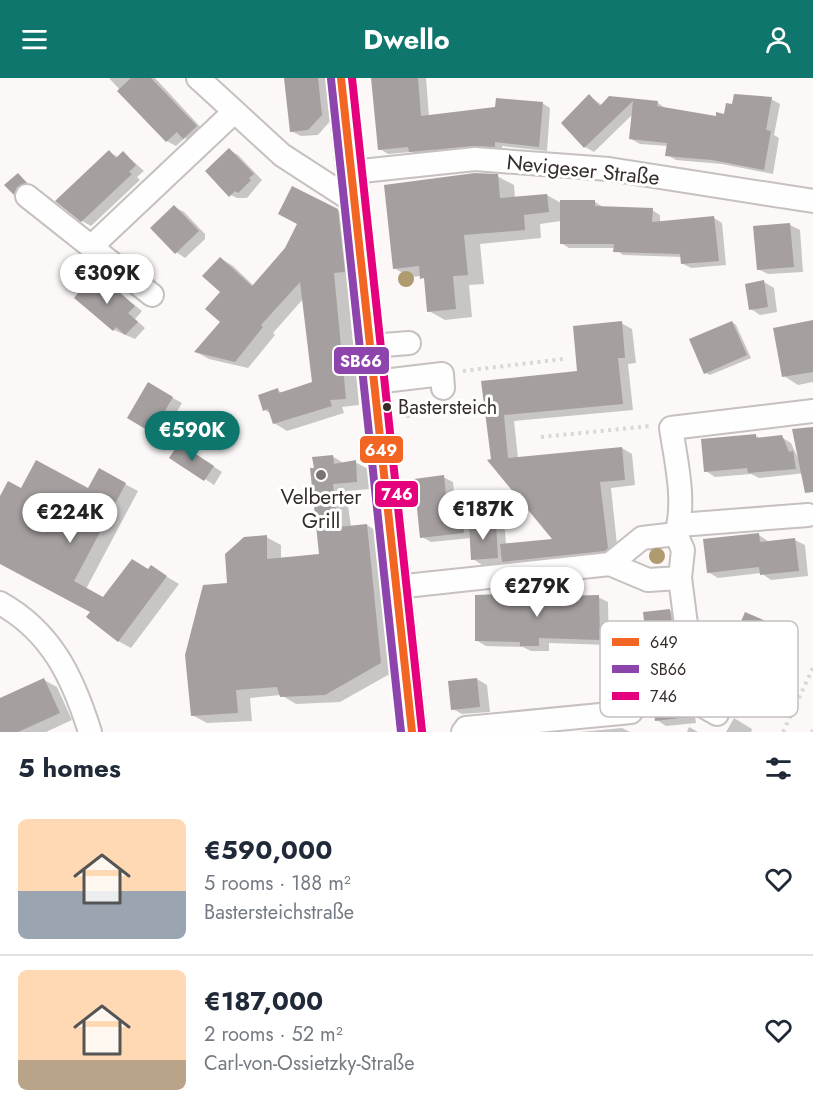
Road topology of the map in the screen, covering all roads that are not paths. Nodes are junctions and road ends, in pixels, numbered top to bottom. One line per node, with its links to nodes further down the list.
1 (198, 78): 3 (street)
2 (341, 78): 4 (main road)
3 (234, 112): 7 (street); 8 (street)
4 (352, 172): 6 (street, Nevigeser Straße); 7 (main road)
5 (27, 196): 8 (street)
6 (813, 201)
7 (356, 203): 11 (main road)
8 (92, 246): 9 (street)
9 (152, 296)
10 (409, 343): 11 (street)
11 (371, 346): 13 (main road)
12 (442, 381): 13 (street)
13 (375, 382): 19 (main road)
14 (813, 411): 16 (street)
15 (808, 515): 16 (street)
16 (678, 529): 17 (street); 18 (street)
17 (610, 564): 18 (street); 19 (street)
18 (680, 578): 21 (street)
19 (396, 587): 24 (main road)
20 (0, 603): 23 (street)
21 (686, 621)
22 (600, 715): 25 (street)
23 (90, 732)
24 (412, 732)
25 (463, 732)

